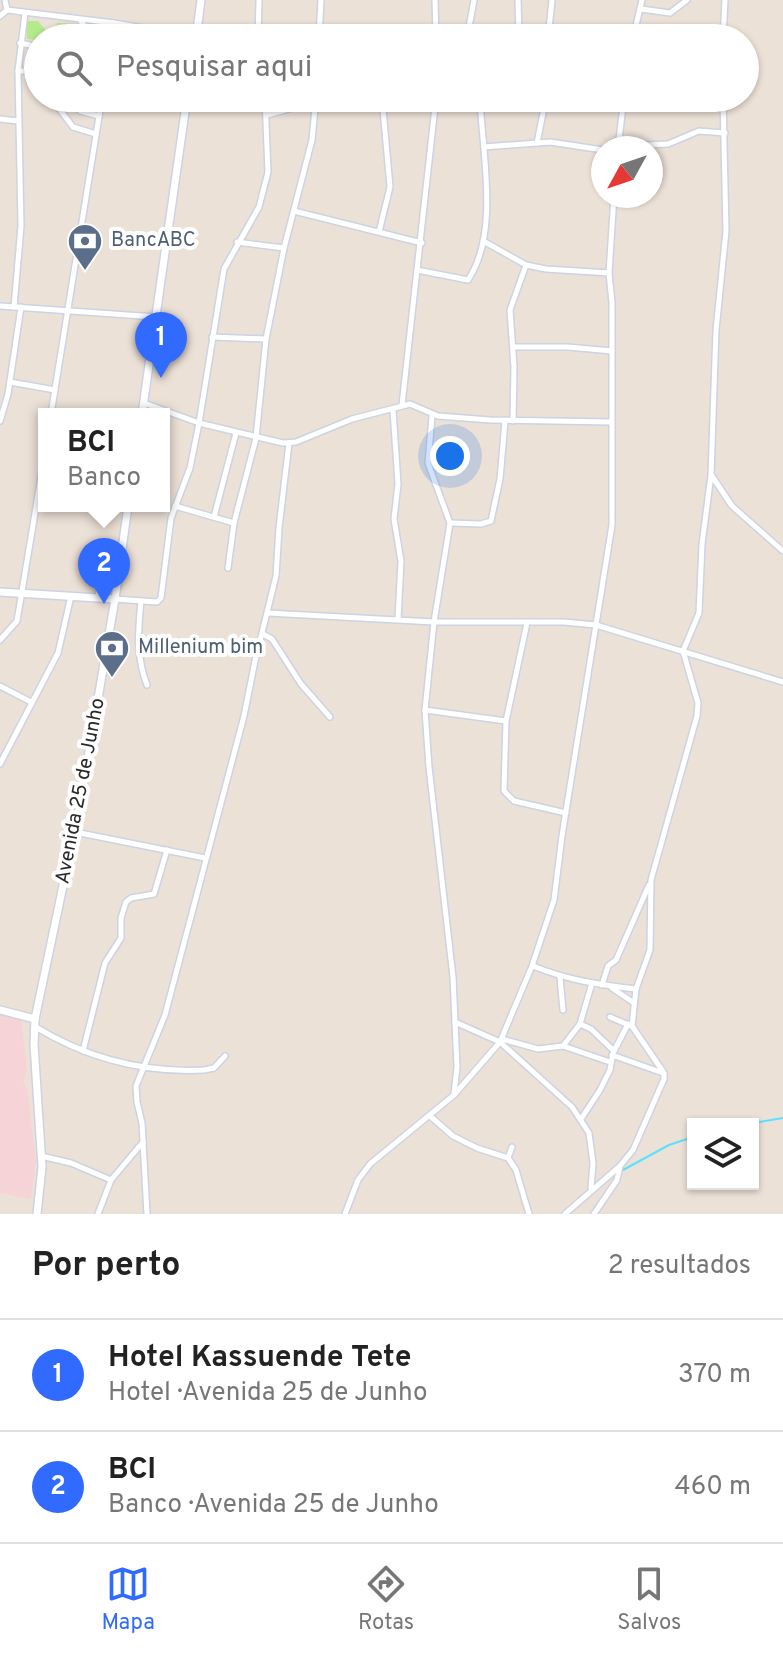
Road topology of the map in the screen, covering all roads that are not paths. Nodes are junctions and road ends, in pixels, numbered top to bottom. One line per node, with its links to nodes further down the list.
1 (5, 0): 13 (street)
2 (201, 0): 20 (street)
3 (259, 0): 21 (street)
4 (321, 0): 22 (street)
5 (435, 0): 23 (street)
6 (474, 0): 24 (street)
7 (518, 0): 25 (street)
8 (552, 0): 26 (street)
9 (642, 0): 12 (street)
10 (687, 0): 12 (street)
11 (725, 0): 28 (street)
12 (641, 9): 27 (street)
13 (7, 10): 14 (street); 15 (street)
14 (25, 13): 16 (street); 29 (street)
15 (0, 16)
16 (79, 19): 17 (street); 18 (street)
17 (114, 23): 19 (street)
18 (83, 24)
19 (119, 24)
20 (198, 24)
21 (258, 24)
22 (320, 24)
23 (436, 24)
24 (470, 24)
25 (519, 24)
26 (549, 24)
27 (637, 24)
28 (724, 24)
29 (20, 43): 30 (street); 31 (street)
30 (24, 44)
31 (18, 71): 32 (street); 49 (street)
32 (24, 72)
33 (62, 112): 51 (street)
34 (84, 112): 47 (street)
35 (100, 112): 47 (street)
36 (185, 112): 70 (street)
37 (267, 112): 46 (street)
38 (277, 112): 46 (street)
39 (315, 112): 58 (street)
40 (383, 112): 59 (street)
41 (435, 112): 62 (street)
42 (481, 112): 55 (street)
43 (543, 112): 53 (street)
44 (622, 112): 52 (street)
45 (724, 112): 50 (street)
46 (267, 115): 60 (street)
47 (99, 116): 51 (street)
48 (0, 119): 49 (street)
49 (18, 121): 68 (street)
50 (725, 133): 54 (street); 93 (street)
51 (96, 134): 69 (street)
52 (619, 136)
53 (537, 143): 55 (street); 56 (street)
54 (663, 144)
55 (484, 147): 61 (street)
56 (591, 148)
57 (613, 208): 66 (street)
58 (294, 211): 59 (street); 63 (street)
59 (379, 232): 62 (street)
60 (237, 242): 63 (street); 71 (street)
61 (485, 242): 64 (street); 65 (street)
62 (422, 243): 65 (street)
63 (284, 248): 72 (street)
64 (526, 265): 66 (street); 73 (street)
65 (417, 270): 78 (street)
66 (609, 273): 74 (street)
67 (0, 306): 68 (street)
68 (18, 307): 69 (street); 75 (street)
69 (67, 310): 70 (street); 76 (street)
70 (157, 317): 77 (street)
71 (212, 337): 72 (street); 89 (street)
72 (266, 339): 91 (street)
73 (513, 347): 74 (street); 87 (street)
74 (612, 351): 88 (street)
75 (10, 382): 76 (street); 85 (street)
76 (55, 390): 79 (street)
77 (144, 403): 80 (street); 81 (street)
78 (402, 405): 82 (street); 84 (street)
79 (52, 408)
80 (143, 408)
81 (158, 408)
82 (393, 410): 92 (street); 110 (street)
83 (170, 412): 89 (street)
84 (432, 416): 86 (street); 99 (street)
85 (0, 421)
86 (505, 421): 87 (street); 99 (street)
87 (513, 421): 88 (street)
88 (612, 422): 113 (street)
89 (199, 423): 90 (street); 95 (street)
90 (236, 433): 91 (street); 97 (street)
91 (256, 438): 92 (street); 98 (street)
92 (289, 443): 109 (street)
93 (711, 475): 100 (street); 116 (street)
94 (38, 499): 104 (street)
95 (175, 506): 97 (street); 108 (street)
96 (127, 512): 107 (street, Avenida 25 de Junho)
97 (214, 517): 98 (street)
98 (234, 523): 101 (street)
99 (450, 523): 111 (street)
100 (783, 551)
101 (228, 568)
102 (100, 582): 106 (street)
103 (0, 592): 104 (street)
104 (24, 593): 105 (street); 115 (street)
105 (71, 596): 106 (street); 120 (street)
106 (98, 598): 107 (street)
107 (115, 599): 108 (street); 126 (street, Avenida 25 de Junho)
108 (141, 601): 118 (street)
109 (268, 613): 110 (street); 114 (street)
110 (398, 619): 111 (street)
111 (434, 622): 112 (street); 121 (street)
112 (527, 623): 113 (street); 123 (street)
113 (596, 625): 116 (street); 125 (street)
114 (263, 634): 122 (street); 128 (street)
115 (0, 640)
116 (683, 651): 117 (street); 129 (street)
117 (783, 682)
118 (147, 685)
119 (0, 686): 120 (street)
120 (31, 703): 124 (street)
121 (425, 710): 123 (street); 141 (street)
122 (330, 717)
123 (506, 721): 125 (street)
124 (0, 764)
125 (566, 813): 130 (street)
126 (75, 832): 127 (street); 140 (street, Avenida 25 de Junho)
127 (167, 850): 128 (street); 146 (street)
128 (205, 858): 149 (street)
129 (651, 880): 133 (street); 135 (street)
130 (532, 966): 131 (street); 144 (street)
131 (560, 977): 132 (street); 138 (street)
132 (592, 983): 133 (street); 142 (street)
133 (602, 985): 134 (street)
134 (611, 988): 135 (street); 136 (street)
135 (636, 989): 136 (street)
136 (634, 1003): 143 (street)
137 (0, 1010): 140 (street)
138 (563, 1010)
139 (610, 1017): 143 (street)
140 (35, 1022): 146 (street); 156 (street, Avenida 25 de Junho)
141 (455, 1022): 144 (street); 151 (street)
142 (580, 1024): 145 (street); 148 (street)
143 (630, 1025): 148 (street); 150 (street)
144 (501, 1041): 145 (street); 151 (street); 153 (street)
145 (563, 1046): 148 (street)
146 (83, 1051): 149 (street)
147 (225, 1056): 149 (street)
148 (612, 1056): 150 (street); 153 (street)
149 (142, 1068): 154 (street)
150 (664, 1073): 158 (street)
151 (454, 1095): 152 (street)
152 (430, 1116): 157 (street); 164 (street)
153 (581, 1119): 160 (street)
154 (143, 1142): 159 (street); 163 (street)
155 (512, 1147): 157 (street)
156 (41, 1156): 159 (street); 161 (street, Avenida 25 de Junho)
157 (508, 1158): 165 (street)
158 (620, 1166): 160 (street); 167 (street)
159 (111, 1180): 162 (street)
160 (591, 1189): 166 (street)
161 (37, 1214)
162 (98, 1214)
163 (147, 1214)
164 (345, 1214)
165 (529, 1214)
166 (565, 1214)
167 (594, 1214)

